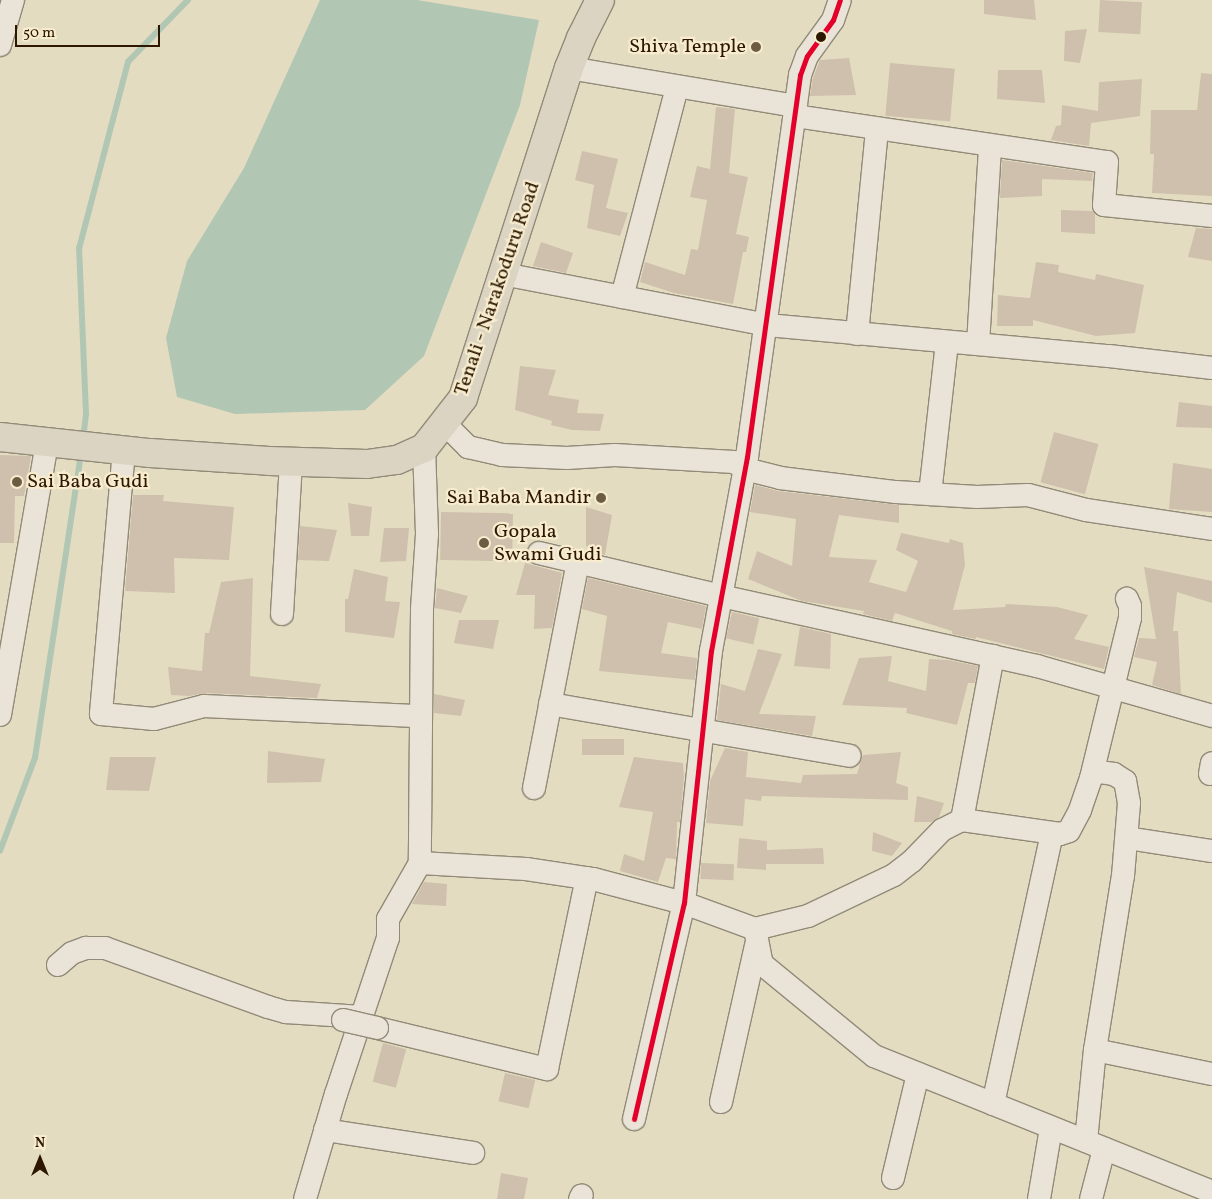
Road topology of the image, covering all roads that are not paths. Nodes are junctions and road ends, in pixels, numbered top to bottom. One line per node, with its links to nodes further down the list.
1 (13, 0): 4 (street)
2 (600, 0): 5 (main road, Tenali - Narakoduru Road)
3 (840, 0): 7 (street)
4 (0, 45)
5 (570, 68): 6 (street); 11 (main road, Tenali - Narakoduru Road)
6 (677, 87): 7 (street); 12 (street)
7 (796, 111): 8 (street); 13 (street)
8 (877, 130): 9 (street); 14 (street)
9 (990, 146): 10 (street); 16 (street)
10 (1212, 216)
11 (503, 274): 12 (street); 18 (main road, Tenali - Narakoduru Road)
12 (622, 297): 13 (street)
13 (767, 325): 14 (street); 24 (street)
14 (857, 334): 15 (street)
15 (947, 342): 16 (street); 25 (street)
16 (978, 344): 17 (street)
17 (1212, 368)
18 (445, 424): 21 (main road, Tenali - Narakoduru Road); 24 (street)
19 (0, 437): 20 (main road, Tenali - Narakoduru Road)
20 (55, 443): 22 (main road, Tenali - Narakoduru Road); 35 (street)
21 (424, 448): 23 (main road, Tenali - Narakoduru Road); 36 (street)
22 (113, 449): 23 (main road, Tenali - Narakoduru Road); 36 (street)
23 (291, 462): 31 (street)
24 (745, 469): 25 (street); 29 (street)
25 (930, 494): 26 (street)
26 (1212, 529)
27 (539, 553): 28 (street)
28 (578, 562): 29 (street); 34 (street)
29 (721, 596): 32 (street); 38 (street)
30 (1127, 600): 33 (street)
31 (282, 614)
32 (993, 656): 33 (street); 42 (street)
33 (1113, 688): 37 (street); 40 (street)
34 (550, 704): 38 (street); 41 (street)
35 (0, 715)
36 (420, 716): 46 (street)
37 (1212, 716)
38 (702, 729): 39 (street); 48 (street)
39 (850, 756)
40 (1093, 771): 43 (street); 44 (street)
41 (534, 788)
42 (962, 820): 43 (street); 49 (street)
43 (1052, 833): 56 (street)
44 (1127, 838): 45 (street); 52 (street)
45 (1212, 851)
46 (420, 863): 47 (street); 51 (street)
47 (587, 878): 48 (street); 51 (street)
48 (684, 903): 49 (street); 57 (street)
49 (756, 935): 53 (street); 55 (street)
50 (58, 965): 51 (street)
51 (360, 1022): 59 (street)
52 (1095, 1050): 54 (street); 60 (street)
53 (918, 1074): 56 (street); 62 (street)
54 (1212, 1074)
55 (721, 1102)
56 (992, 1104): 58 (street)
57 (634, 1119)
58 (1051, 1128): 60 (street); 65 (street)
59 (325, 1130): 61 (street); 64 (street)
60 (1094, 1145): 63 (street); 66 (street)
61 (473, 1153)
62 (893, 1178)
63 (1212, 1192)
64 (305, 1199)
65 (1039, 1199)
66 (1092, 1199)

